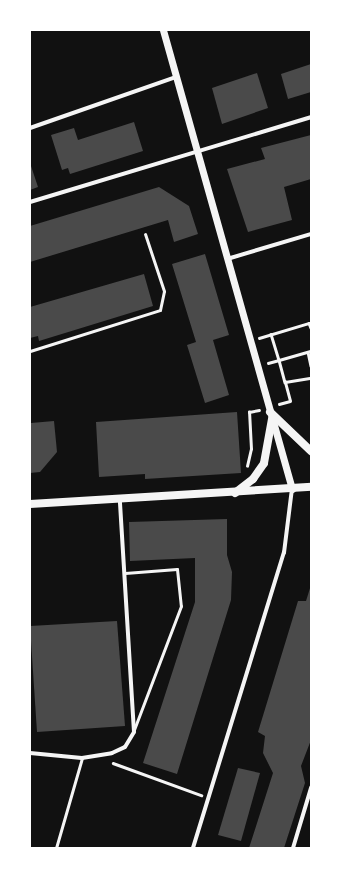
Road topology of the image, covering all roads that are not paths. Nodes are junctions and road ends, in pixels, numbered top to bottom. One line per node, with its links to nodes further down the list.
1 (163, 30): 2 (street)
2 (176, 77): 4 (street); 5 (street)
3 (311, 118): 5 (street)
4 (30, 128)
5 (197, 152): 6 (street); 9 (street)
6 (30, 202)
7 (145, 234): 10 (lane)
8 (311, 234): 9 (street)
9 (227, 259): 11 (street)
10 (30, 351)
11 (270, 413): 12 (main road); 14 (street); 15 (main road)
12 (311, 451)
13 (311, 487): 14 (main road)
14 (292, 489): 15 (main road); 24 (street)
15 (235, 493): 16 (main road)
16 (120, 500): 17 (main road); 18 (street)
17 (30, 504)
18 (124, 573): 19 (street); 19 (lane)
19 (134, 732): 21 (street)
20 (30, 753): 21 (street)
21 (82, 758): 23 (lane)
22 (311, 788): 25 (street)
23 (56, 848)
24 (194, 848)
25 (293, 848)

